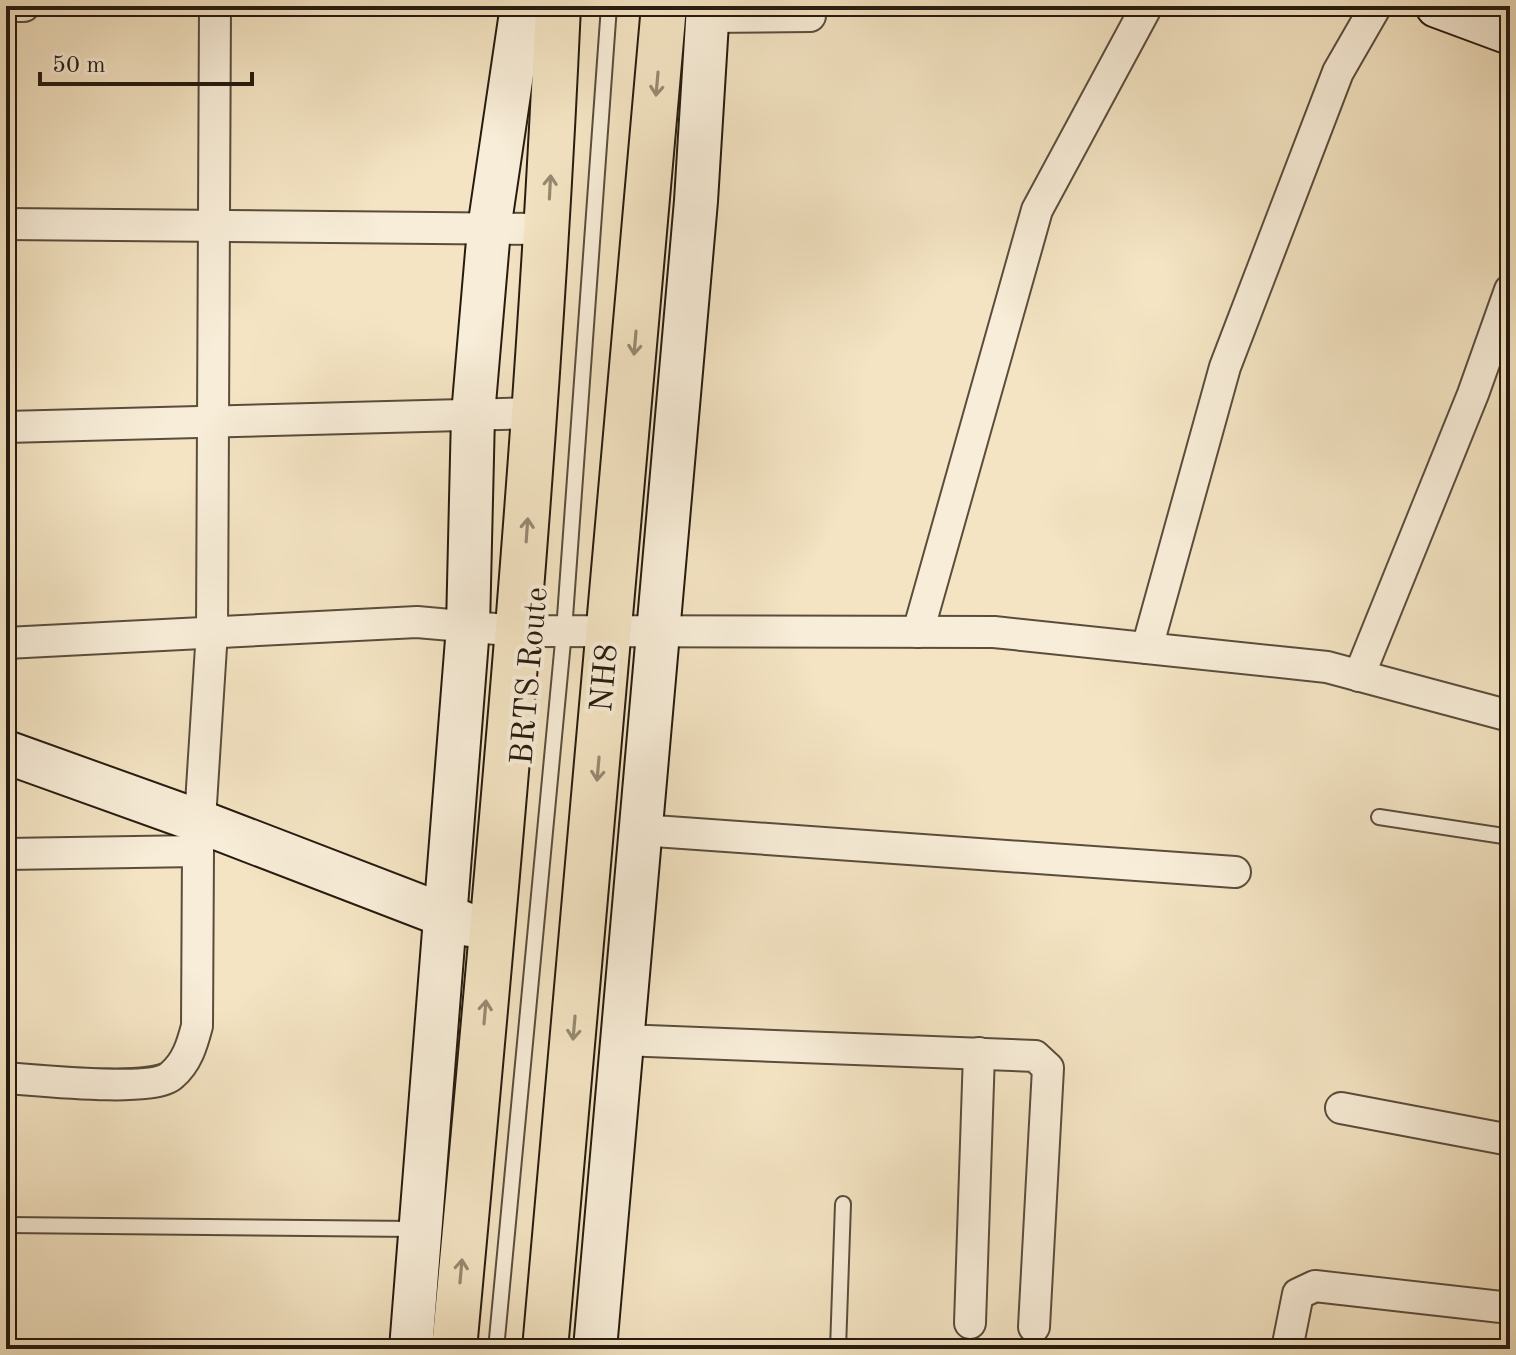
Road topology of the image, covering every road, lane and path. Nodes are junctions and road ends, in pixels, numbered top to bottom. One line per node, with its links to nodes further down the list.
1 (6, 6): 2 (street)
2 (24, 6)
3 (215, 6): 15 (street)
4 (522, 6): 16 (street)
5 (558, 6): 17 (main road, one-way to 5)
6 (609, 6): 26 (lane, BRTS Route)
7 (664, 6): 27 (main road, NH8, one-way to 27)
8 (1147, 6): 29 (street)
9 (1376, 6): 31 (street)
10 (1437, 6): 13 (street)
11 (708, 12): 12 (street); 28 (street)
12 (810, 16)
13 (1510, 33)
14 (6, 224): 15 (street)
15 (214, 226): 16 (street); 21 (street)
16 (489, 229): 17 (street); 20 (street)
17 (548, 229): 19 (main road)
18 (1510, 290): 32 (street)
19 (535, 413): 20 (street); 25 (main road, one-way to 19)
20 (473, 415): 21 (street); 23 (street)
21 (213, 422): 22 (street); 24 (street)
22 (6, 427)
23 (468, 627): 24 (street); 25 (street); 41 (street)
24 (212, 631): 30 (street); 37 (street)
25 (519, 631): 26 (street); 42 (main road)
26 (564, 631): 27 (street); 54 (lane, BRTS Route)
27 (610, 632): 28 (street); 57 (main road, NH8, one-way to 57)
28 (659, 632): 29 (street); 36 (street)
29 (918, 632): 31 (street)
30 (6, 643)
31 (1147, 648): 32 (street)
32 (1359, 676): 33 (street)
33 (1510, 716)
34 (6, 752): 37 (street)
35 (1379, 817): 38 (lane)
36 (640, 830): 40 (street); 43 (street)
37 (200, 836): 39 (street); 41 (street); 45 (street)
38 (1510, 837)
39 (6, 854)
40 (1235, 872)
41 (444, 916): 42 (street); 50 (street)
42 (492, 933): 54 (main road, one-way to 42)
43 (622, 1040): 44 (street); 58 (street)
44 (979, 1053): 52 (street); 53 (street)
45 (6, 1078)
46 (1341, 1108): 47 (street)
47 (1510, 1140)
48 (843, 1204): 59 (lane)
49 (6, 1225): 50 (lane)
50 (420, 1229): 56 (street)
51 (1510, 1308): 60 (street)
52 (970, 1323)
53 (1034, 1327)
54 (468, 1348): 56 (street)
55 (399, 1349): 56 (street)
56 (411, 1349)
57 (545, 1349)
58 (595, 1349)
59 (838, 1349)
60 (1287, 1349)

